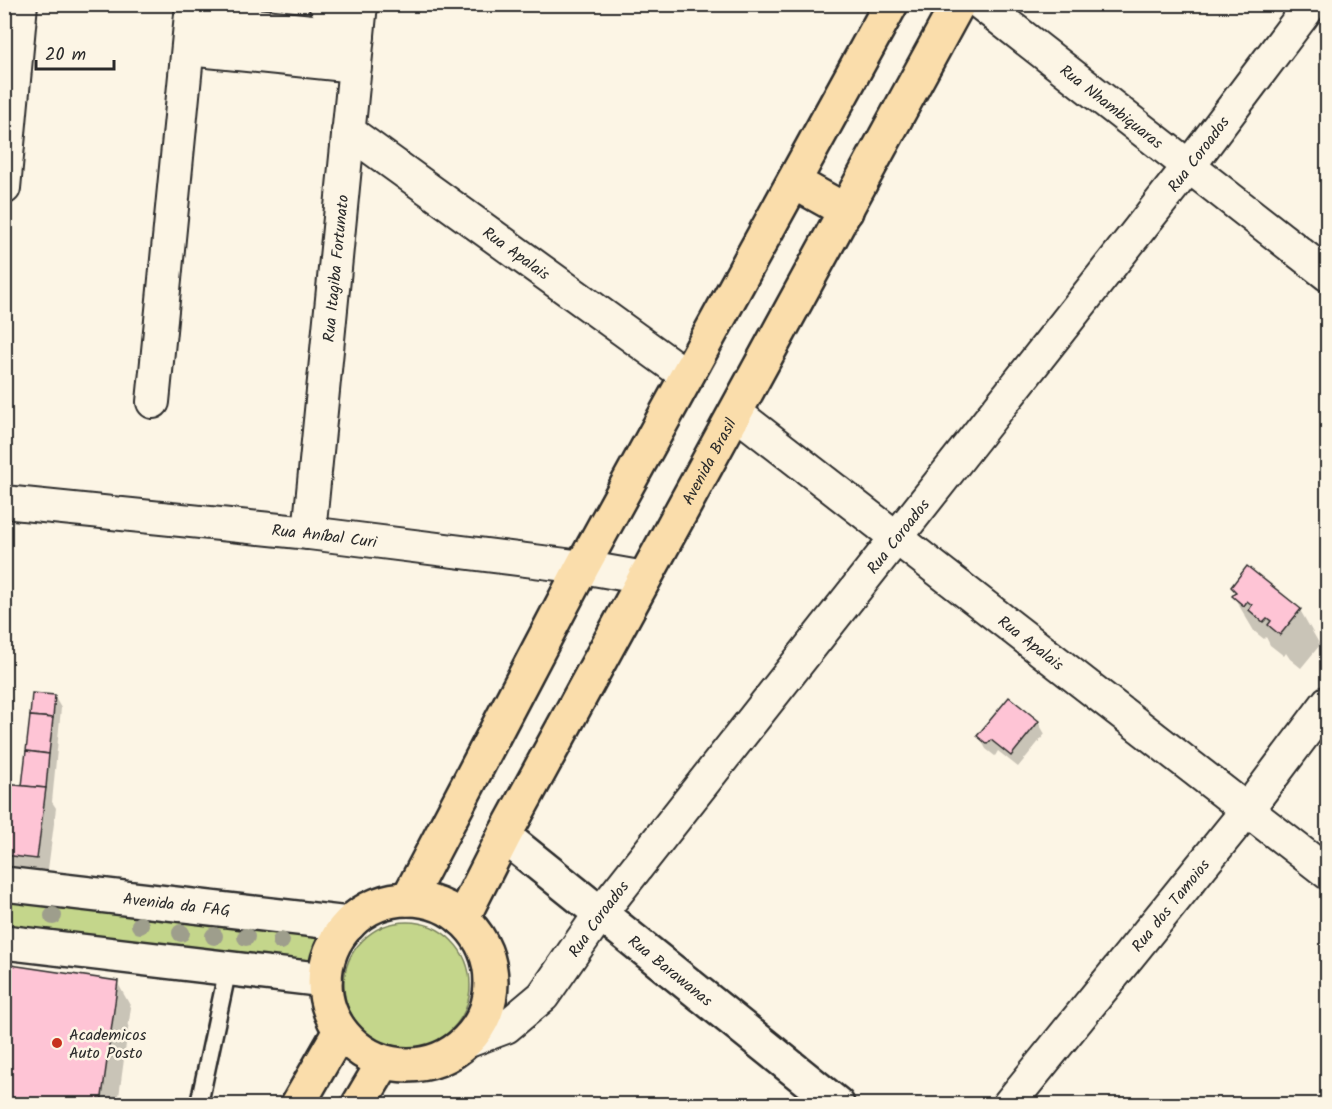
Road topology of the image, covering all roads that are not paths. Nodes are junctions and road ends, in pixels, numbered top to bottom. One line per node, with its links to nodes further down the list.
1 (21, 4): 13 (street)
2 (326, 4): 8 (street)
3 (891, 4): 12 (main road)
4 (958, 4): 14 (main road, Avenida Brasil)
5 (981, 4): 11 (street, Rua Nhambiquaras)
6 (1311, 4): 11 (street, Rua Coroados)
7 (192, 11): 8 (street); 9 (street)
8 (359, 28): 9 (street); 10 (street, Rua Itagiba Fortunato)
9 (188, 50): 17 (street)
10 (348, 131): 16 (street, Rua Apalais); 20 (street, Rua Itagiba Fortunato)
11 (1188, 166): 15 (street, Rua Nhambiquaras); 21 (street, Rua Coroados)
12 (794, 182): 14 (main road); 16 (main road)
13 (4, 188)
14 (846, 211): 18 (main road, Avenida Brasil)
15 (1328, 275)
16 (687, 376): 22 (main road)
17 (153, 402)
18 (735, 412): 21 (street, Rua Apalais); 23 (main road, Avenida Brasil)
19 (4, 502): 20 (street, Rua Aníbal Curi)
20 (309, 534): 22 (street, Rua Aníbal Curi)
21 (897, 538): 25 (street, Rua Apalais); 30 (street, Rua Coroados)
22 (582, 567): 23 (street, Rua Aníbal Curi); 29 (main road)
23 (645, 578): 26 (main road, Avenida Brasil)
24 (1328, 702): 25 (street, Rua dos Tamoios)
25 (1247, 810): 27 (street, Rua Apalais); 43 (street, Rua dos Tamoios)
26 (504, 836): 30 (street, Rua Barawanas); 31 (main road, Avenida Brasil)
27 (1328, 873)
28 (4, 884): 32 (street, Avenida da FAG)
29 (408, 899): 31 (main road); 32 (main road)
30 (600, 914): 37 (street, Rua Coroados); 42 (street, Rua Barawanas)
31 (462, 919): 37 (main road)
32 (349, 924): 35 (main road)
33 (4, 942): 34 (street)
34 (228, 968): 35 (street); 39 (lane)
35 (325, 980): 36 (main road)
36 (340, 1031): 38 (main road); 40 (main road)
37 (465, 1042): 38 (main road)
38 (384, 1062): 41 (main road)
39 (199, 1104)
40 (298, 1104)
41 (359, 1104)
42 (837, 1104)
43 (1010, 1104)

